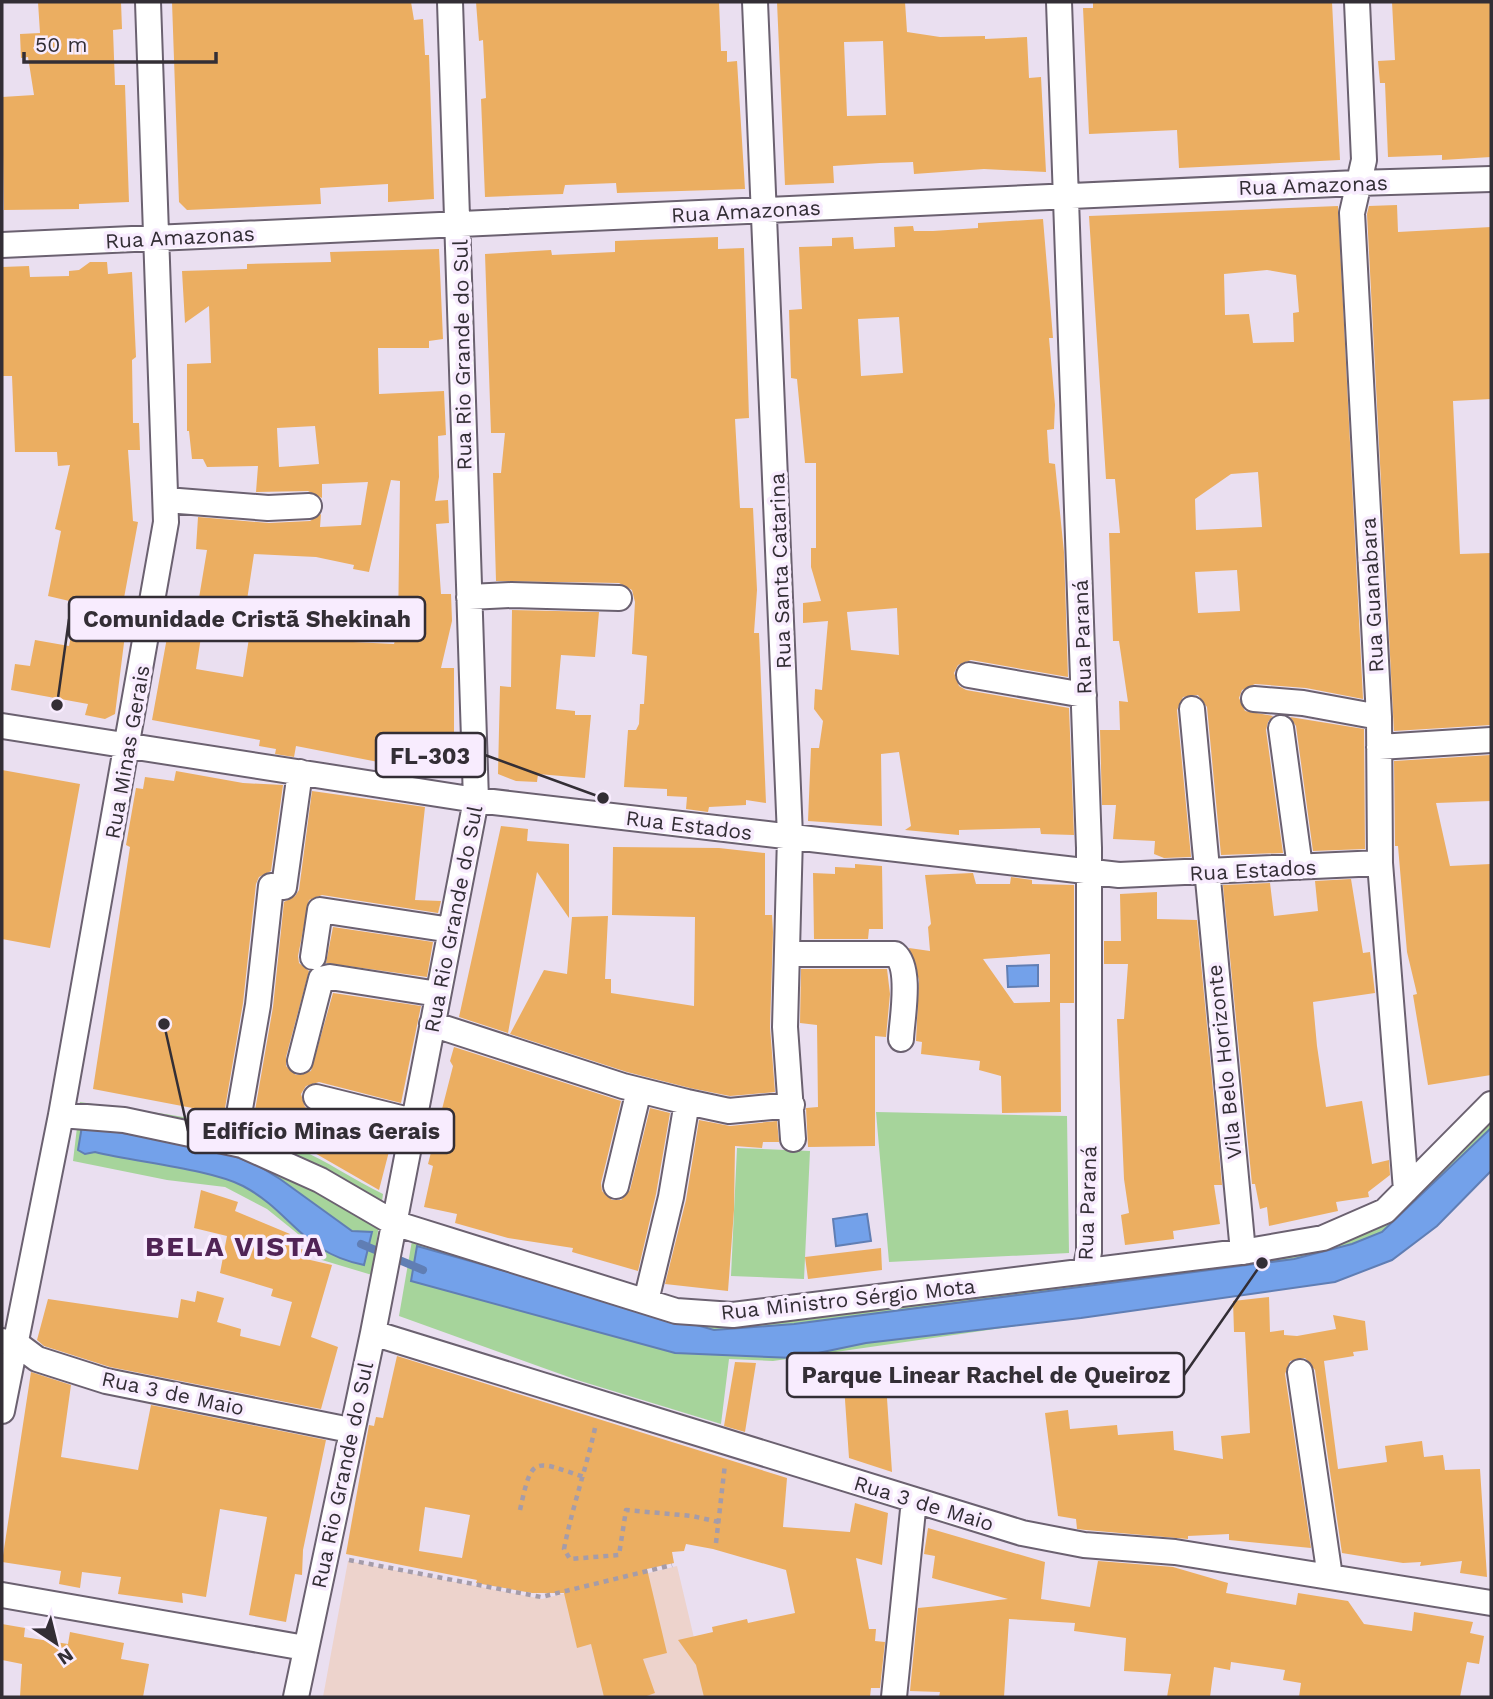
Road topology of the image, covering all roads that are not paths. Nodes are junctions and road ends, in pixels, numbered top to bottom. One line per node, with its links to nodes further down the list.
1 (148, 2): 11 (street, Rua Minas Gerais)
2 (450, 2): 10 (street, Rua Rio Grande do Sul)
3 (755, 2): 9 (street, Rua Santa Catarina)
4 (1059, 2): 8 (street, Rua Paraná)
5 (1357, 2): 7 (street, Rua Guanabara)
6 (1491, 179): 7 (street, Rua Amazonas)
7 (1357, 183): 8 (street, Rua Amazonas); 21 (street, Rua Guanabara)
8 (1069, 196): 9 (street, Rua Amazonas); 18 (street, Rua Paraná)
9 (766, 210): 10 (street, Rua Amazonas); 29 (street, Rua Santa Catarina)
10 (459, 224): 11 (street, Rua Amazonas); 15 (street, Rua Rio Grande do Sul)
11 (157, 238): 12 (street, Rua Amazonas); 13 (street, Rua Minas Gerais)
12 (2, 245)
13 (166, 500): 14 (street); 25 (street, Rua Minas Gerais)
14 (309, 506)
15 (469, 597): 16 (street); 28 (street, Rua Rio Grande do Sul)
16 (619, 598)
17 (969, 674): 18 (street)
18 (1084, 695): 32 (street, Rua Paraná)
19 (1254, 699): 21 (street)
20 (1192, 709): 33 (street, Vila Belo Horizonte)
21 (1379, 717): 26 (street, Rua Guanabara)
22 (2, 726): 25 (street, Rua Estados)
23 (1281, 728): 31 (street)
24 (1491, 740): 26 (street)
25 (129, 746): 27 (street, Rua Estados); 46 (street, Rua Minas Gerais)
26 (1379, 747): 30 (street, Rua Guanabara)
27 (300, 772): 28 (street, Rua Estados); 49 (street)
28 (476, 800): 29 (street, Rua Estados); 34 (street, Rua Rio Grande do Sul)
29 (789, 836): 32 (street, Rua Estados); 35 (street, Rua Santa Catarina)
30 (1380, 863): 31 (street, Rua Estados); 51 (street, Rua Guanabara)
31 (1300, 867): 33 (street, Rua Estados)
32 (1089, 870): 33 (street, Rua Estados); 54 (street, Rua Paraná)
33 (1205, 872): 53 (street, Vila Belo Horizonte)
34 (451, 930): 36 (street); 37 (street, Rua Rio Grande do Sul)
35 (789, 954): 39 (street); 45 (street, Rua Santa Catarina)
36 (313, 957)
37 (438, 994): 38 (street, Rua Rio Grande do Sul); 40 (street)
38 (432, 1024): 41 (street); 47 (street, Rua Rio Grande do Sul)
39 (901, 1039)
40 (300, 1061)
41 (639, 1090): 43 (street); 50 (street)
42 (316, 1097): 47 (street)
43 (687, 1102): 45 (street); 55 (street)
44 (1491, 1104): 51 (street, Rua Ministro Sérgio Mota)
45 (792, 1105): 48 (street, Rua Santa Catarina)
46 (61, 1115): 49 (street, Rua Ministro Sérgio Mota); 57 (street, Rua Minas Gerais)
47 (414, 1121): 52 (street, Rua Rio Grande do Sul)
48 (793, 1139)
49 (234, 1143): 52 (street, Rua Ministro Sérgio Mota)
50 (616, 1186)
51 (1406, 1190): 53 (street, Rua Ministro Sérgio Mota)
52 (393, 1225): 55 (street, Rua Ministro Sérgio Mota); 56 (street, Rua Rio Grande do Sul)
53 (1243, 1252): 54 (street, Rua Ministro Sérgio Mota)
54 (1085, 1271): 55 (street, Rua Ministro Sérgio Mota)
55 (646, 1301)
56 (373, 1333): 60 (street, Rua Rio Grande do Sul); 61 (street, Rua 3 de Maio)
57 (9, 1343): 59 (street, Rua Minas Gerais); 60 (street, Rua 3 de Maio)
58 (1300, 1372): 62 (street)
59 (2, 1411)
60 (350, 1430): 65 (street, Rua Rio Grande do Sul)
61 (914, 1500): 62 (street, Rua 3 de Maio); 67 (street)
62 (1330, 1577): 64 (street, Rua 3 de Maio)
63 (2, 1595): 65 (street)
64 (1491, 1603)
65 (305, 1648): 66 (street, Rua Rio Grande do Sul)
66 (296, 1697)
67 (894, 1697)

